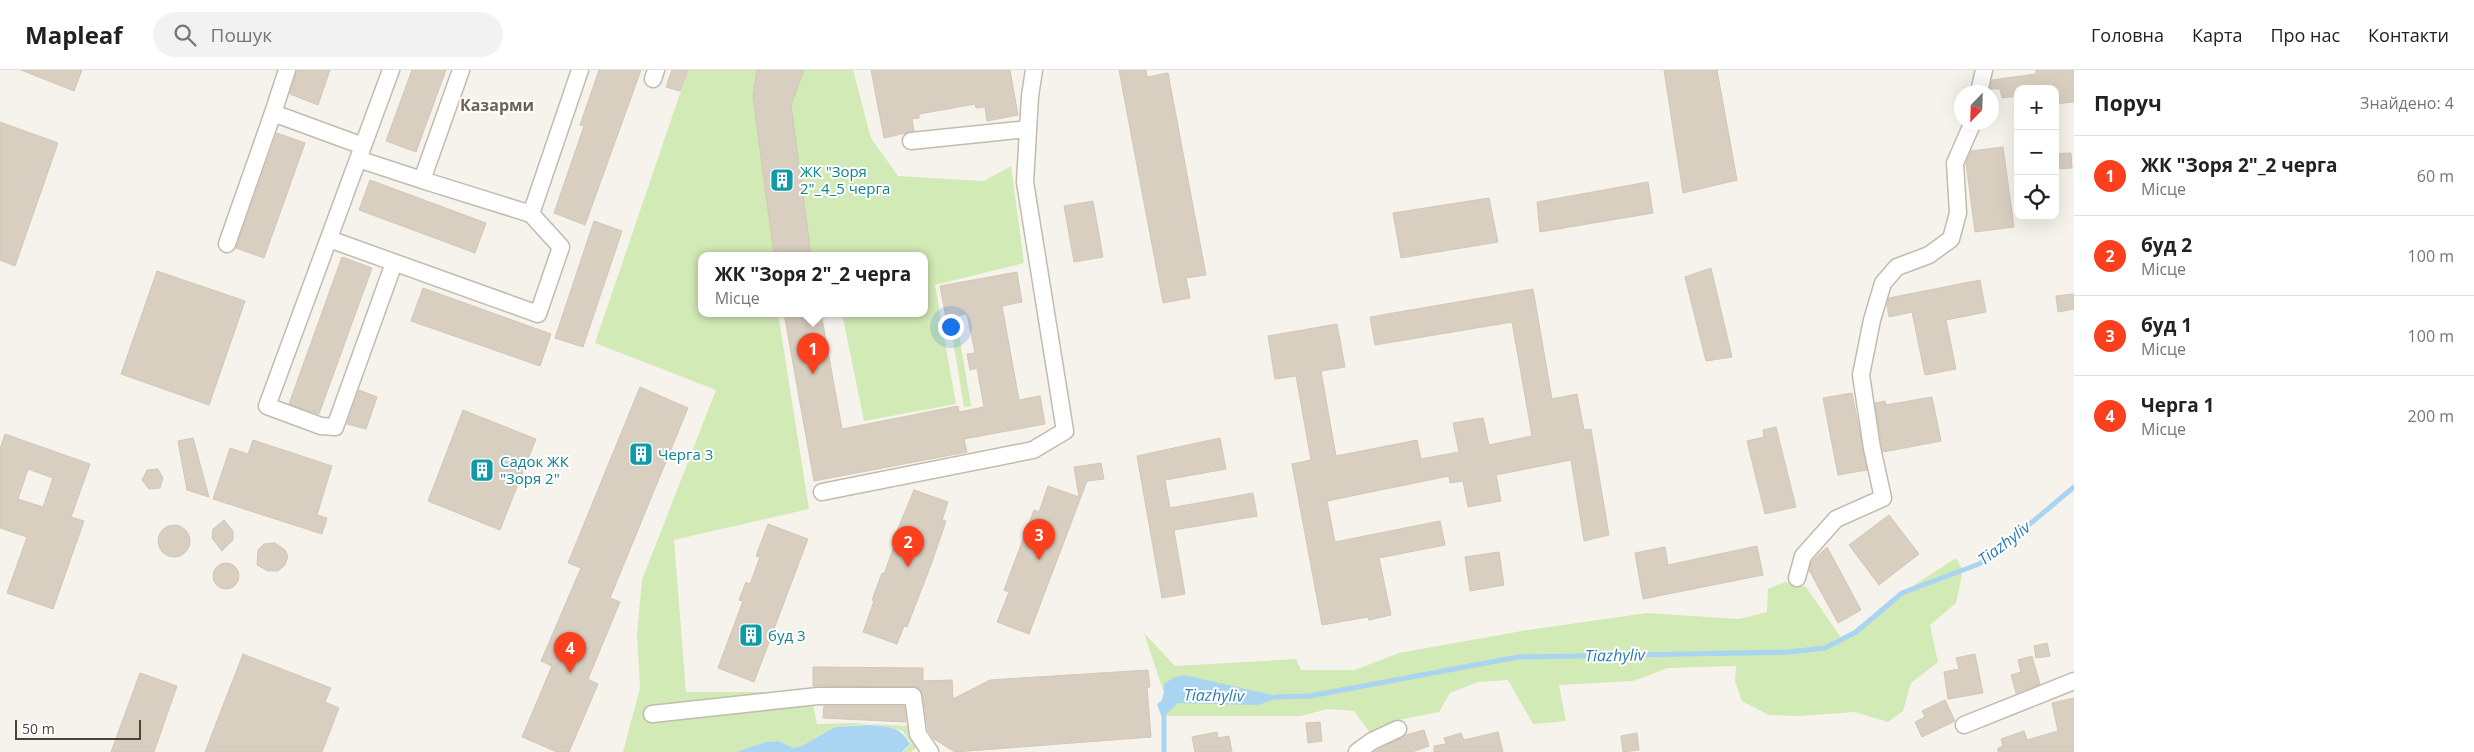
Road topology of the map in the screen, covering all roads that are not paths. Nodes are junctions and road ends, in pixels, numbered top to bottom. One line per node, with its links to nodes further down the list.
1 (288, 70): 8 (street)
2 (391, 70): 12 (street)
3 (461, 70): 13 (street)
4 (580, 70): 14 (street)
5 (1034, 70): 9 (street)
6 (1984, 70): 7 (street)
7 (1981, 85)
8 (272, 113): 12 (street); 16 (street)
9 (1028, 129): 11 (street); 18 (street)
10 (1969, 130): 19 (street)
11 (911, 141)
12 (361, 152): 13 (street); 15 (street)
13 (422, 180): 14 (street)
14 (531, 214): 17 (street)
15 (328, 239): 17 (street); 17 (street)
16 (227, 244)
17 (394, 263)
18 (822, 492)
19 (1797, 578)
20 (2074, 681): 22 (street)
21 (652, 714): 24 (street)
22 (1964, 724)
23 (1398, 729): 25 (street)
24 (930, 752)
25 (1357, 752)

